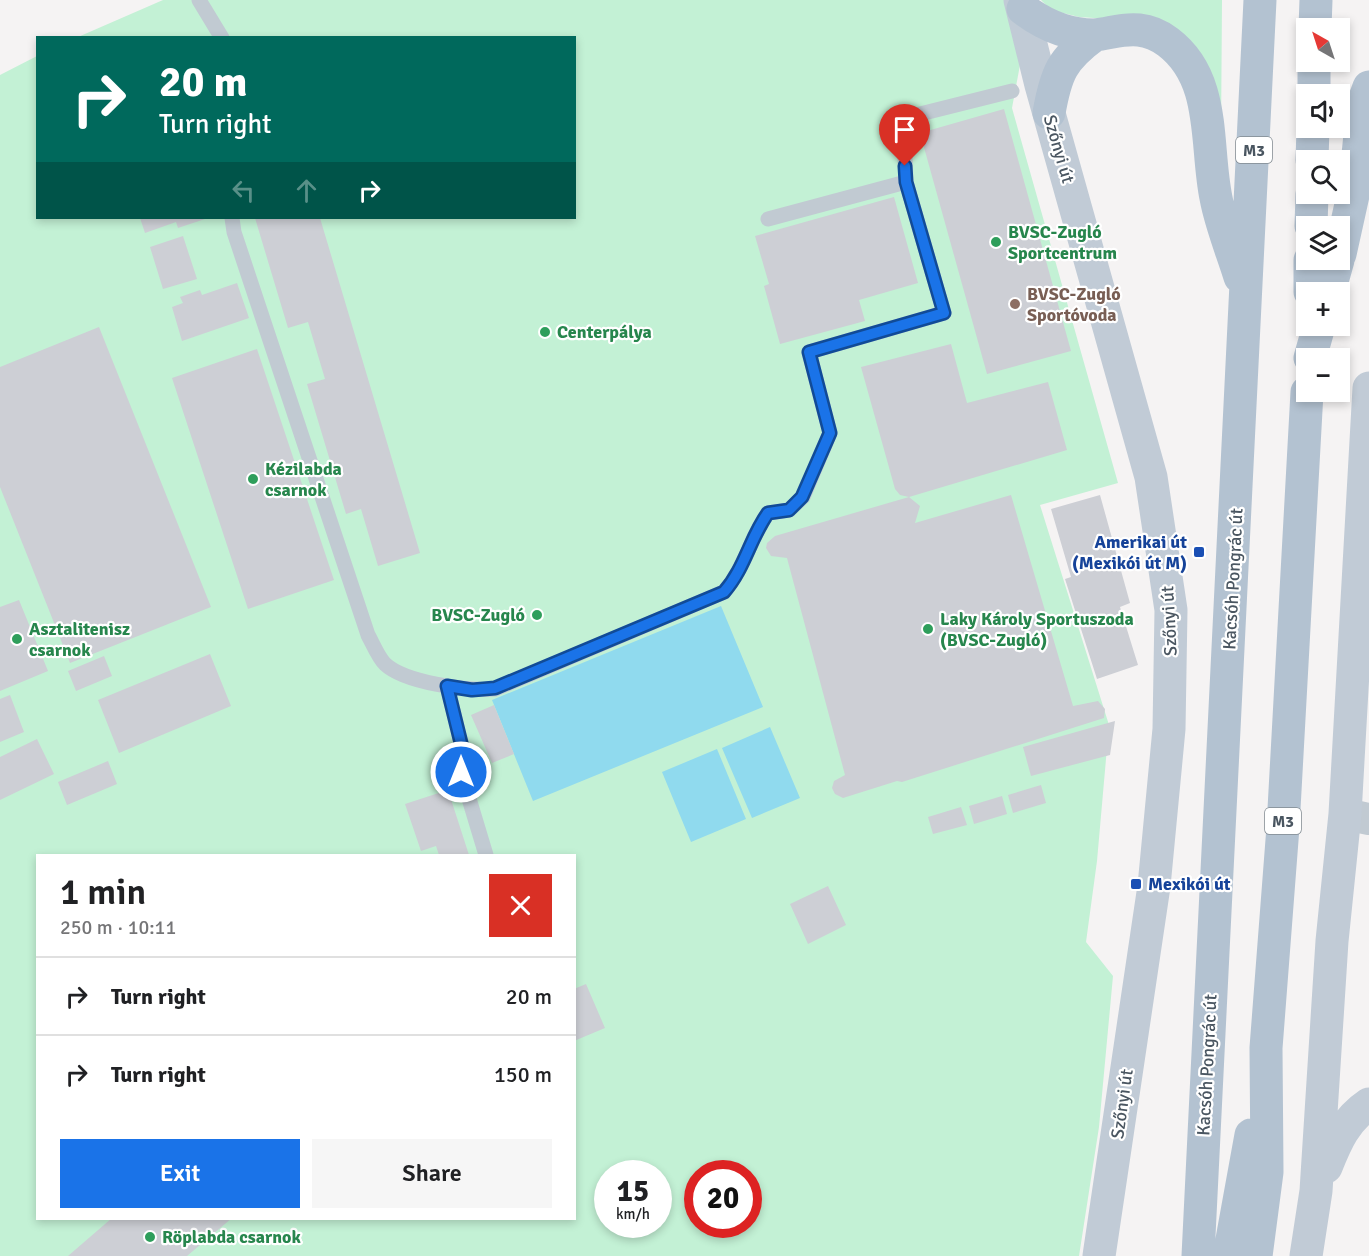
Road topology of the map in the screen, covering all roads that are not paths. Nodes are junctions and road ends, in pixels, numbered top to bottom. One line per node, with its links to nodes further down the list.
1 (199, 0): 7 (lane)
2 (1260, 0): 15 (main road, Kacsóh Pongrác út / M3)
3 (1316, 0): 5 (main road)
4 (1022, 4): 6 (main road); 10 (street, Szőnyi út)
5 (1315, 18)
6 (1095, 35): 10 (main road); 15 (main road)
7 (221, 36)
8 (1369, 87): 12 (main road)
9 (1012, 91): 11 (lane)
10 (1049, 113): 25 (street, Szőnyi út)
11 (906, 182): 14 (lane); 18 (lane)
12 (1348, 216)
13 (232, 219): 18 (lane)
14 (768, 219)
15 (1247, 299): 23 (main road, Kacsóh Pongrác út / M3)
16 (1369, 388): 19 (street)
17 (1306, 402): 21 (main road, M3)
18 (447, 686): 20 (lane)
19 (1357, 817): 24 (street)
20 (486, 854)
21 (1266, 1048): 28 (main road); 29 (main road)
22 (1369, 1104): 24 (street)
23 (1202, 1159): 26 (main road); 27 (main road)
24 (1316, 1191): 30 (street)
25 (1099, 1256)
26 (1180, 1256)
27 (1198, 1256)
28 (1229, 1256)
29 (1256, 1256)
30 (1306, 1256)

